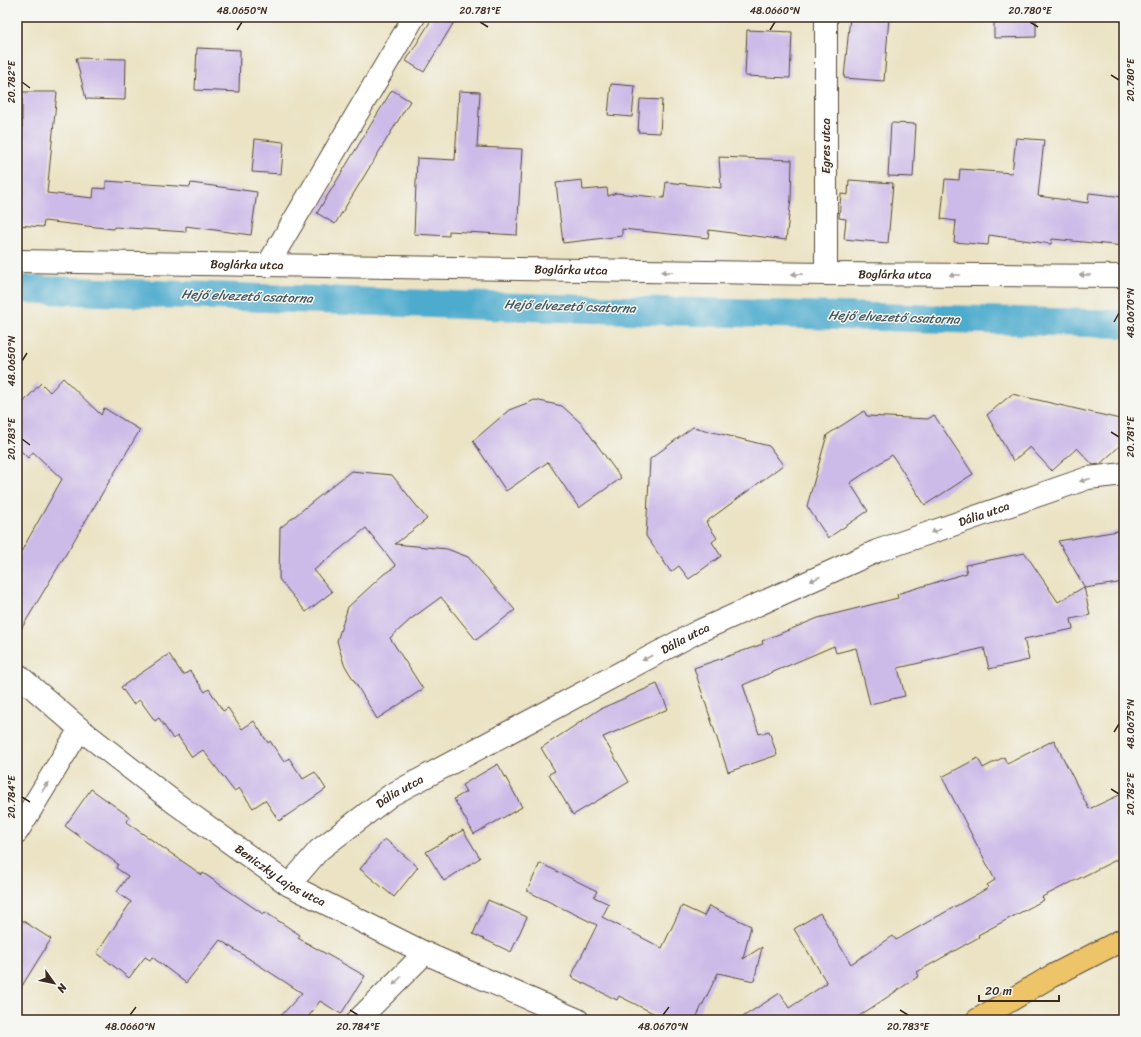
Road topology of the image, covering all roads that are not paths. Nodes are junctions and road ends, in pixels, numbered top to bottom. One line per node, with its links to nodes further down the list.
1 (414, 17): 4 (street)
2 (826, 17): 5 (street, Egres utca)
3 (17, 261): 4 (street, Boglárka utca)
4 (267, 266): 5 (street, Boglárka utca, one-way to 4)
5 (826, 274): 6 (street, Boglárka utca, one-way to 5)
6 (1124, 276)
7 (1124, 474): 11 (street, Dália utca, one-way to 11)
8 (17, 674): 9 (street, Beniczky Lajos utca)
9 (80, 729): 10 (street, one-way to 9); 11 (street, Beniczky Lajos utca)
10 (17, 832)
11 (289, 885): 13 (street, Beniczky Lajos utca)
12 (1124, 939): 16 (main road)
13 (425, 953): 14 (street, one-way to 14); 15 (street, Beniczky Lajos utca)
14 (358, 1020)
15 (578, 1020)
16 (977, 1020)

